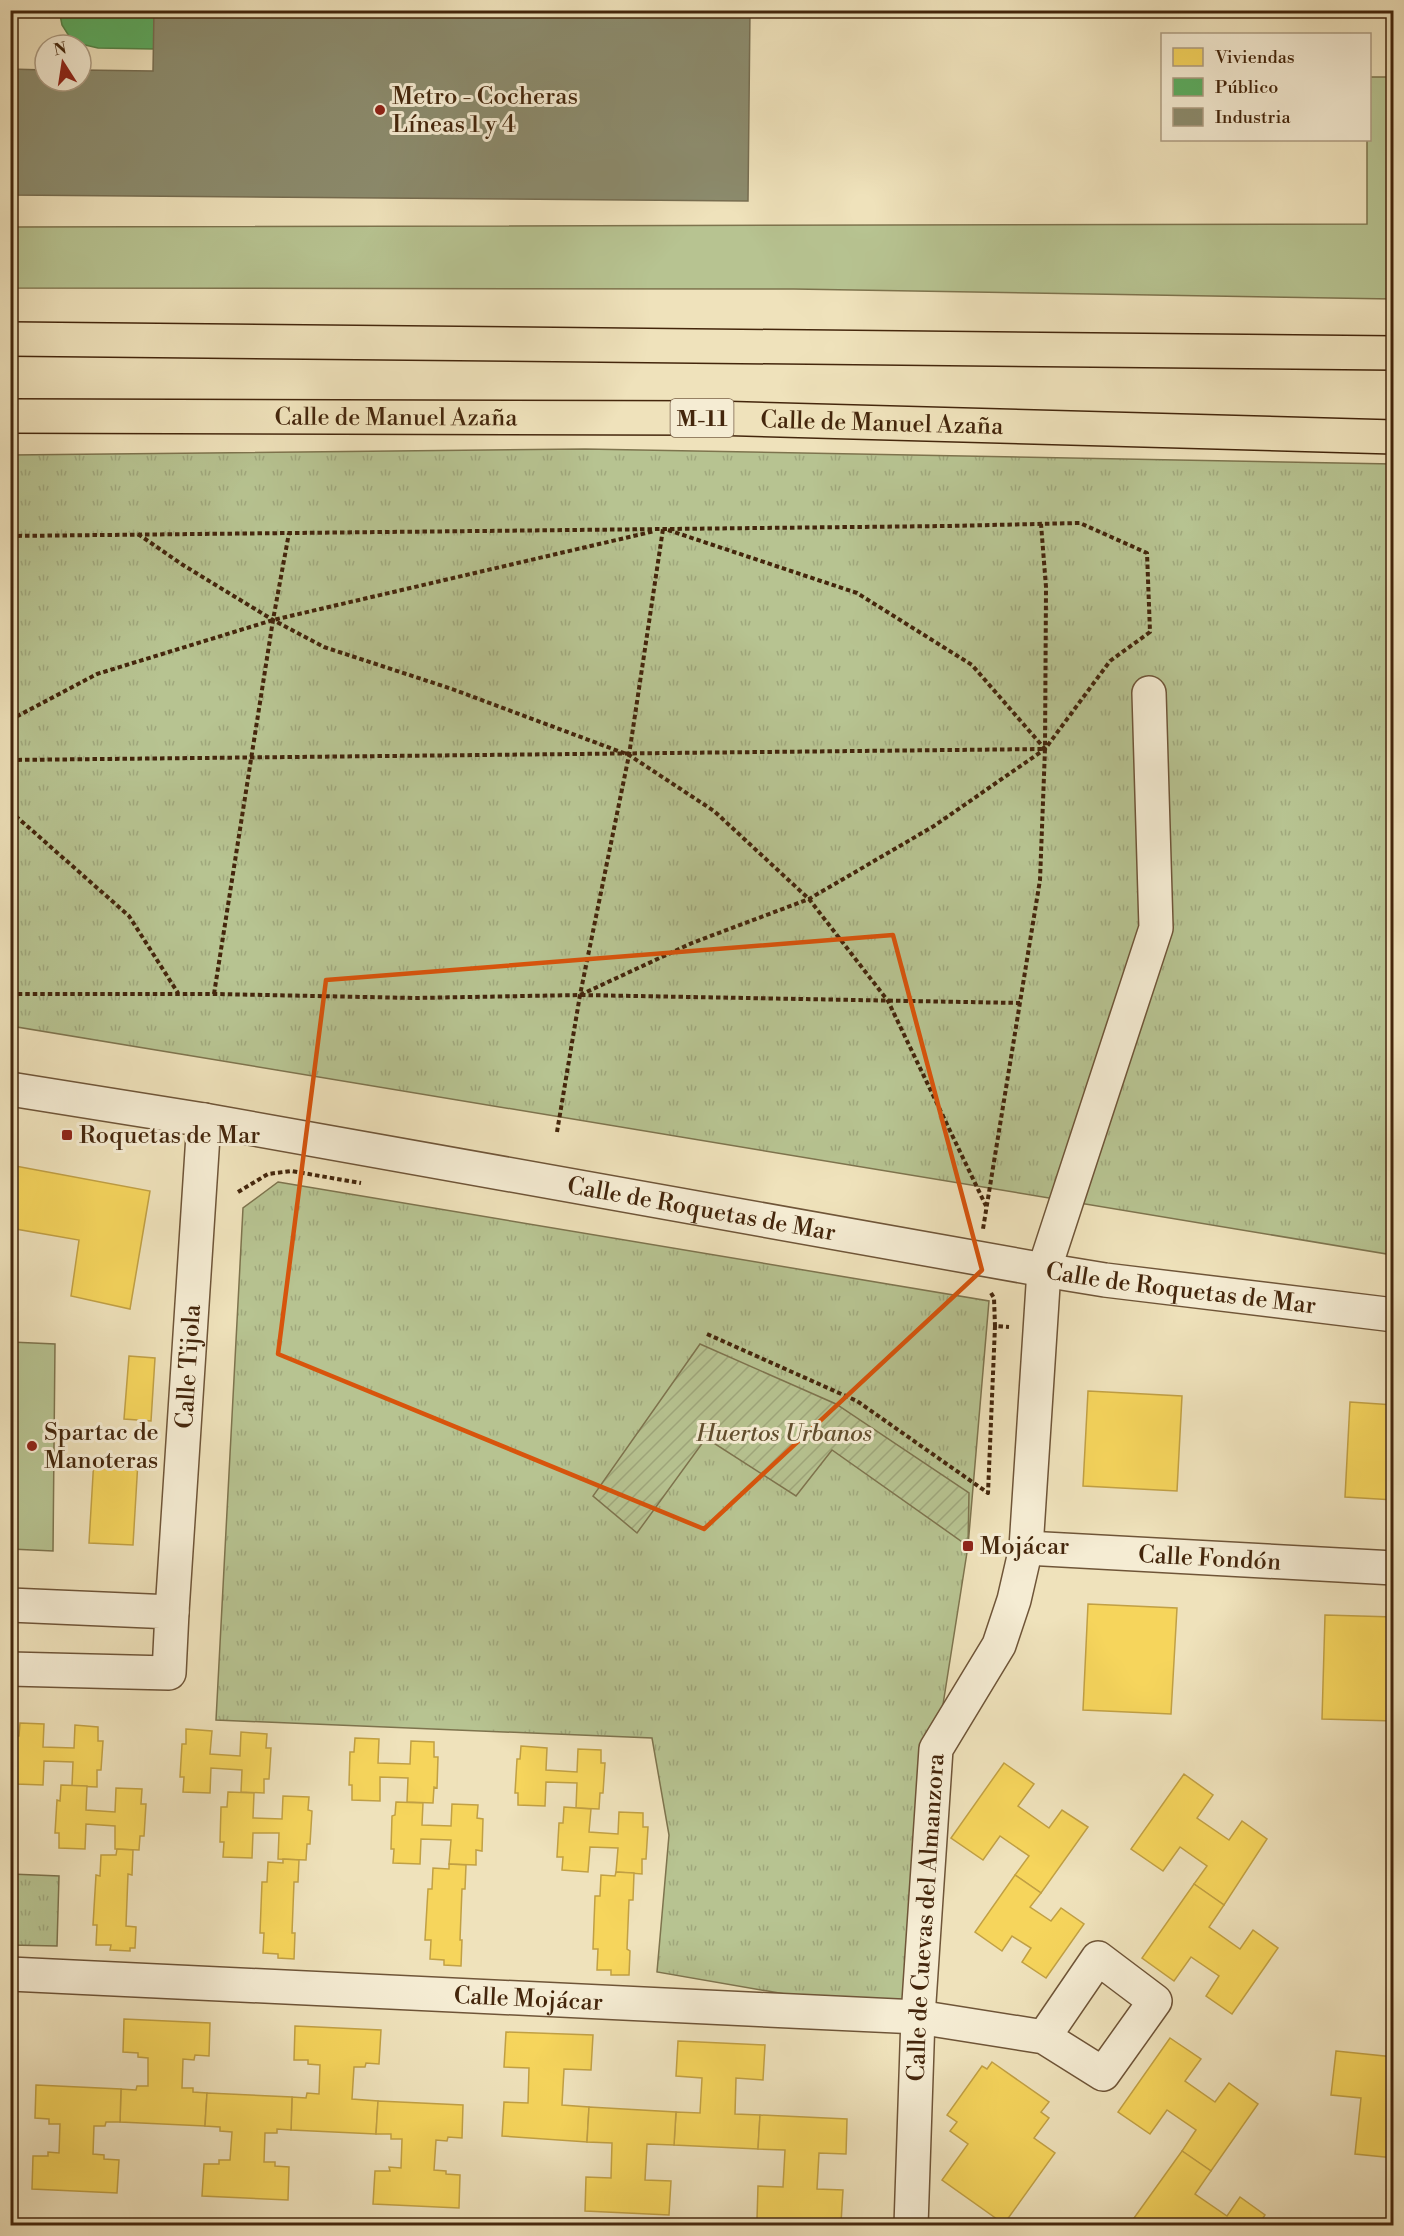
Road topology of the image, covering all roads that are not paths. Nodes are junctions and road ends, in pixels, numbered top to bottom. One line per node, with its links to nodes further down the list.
1 (16, 338): 2 (highway)
2 (1394, 353)
3 (10, 416): 4 (highway, Calle de Manuel Azaña / M-11)
4 (1394, 437)
5 (1149, 693): 8 (street, Calle de Cuevas del Almanzora)
6 (10, 1089): 7 (street, Calle de Roquetas de Mar)
7 (204, 1120): 8 (street, Calle de Roquetas de Mar); 13 (street, Calle Tijola)
8 (1044, 1270): 9 (street, Calle de Roquetas de Mar); 10 (street, Calle de Cuevas del Almanzora)
9 (1394, 1316)
10 (1026, 1548): 11 (street, Calle Fondón); 16 (street, Calle de Cuevas del Almanzora)
11 (1394, 1568)
12 (10, 1605): 13 (street)
13 (172, 1612): 14 (street, Calle Tijola)
14 (10, 1669)
15 (10, 1974): 16 (street, Calle Mojácar)
16 (918, 2017): 17 (street, Calle Mojácar); 18 (street, Calle de Cuevas del Almanzora)
17 (1044, 2037)
18 (919, 2224)

